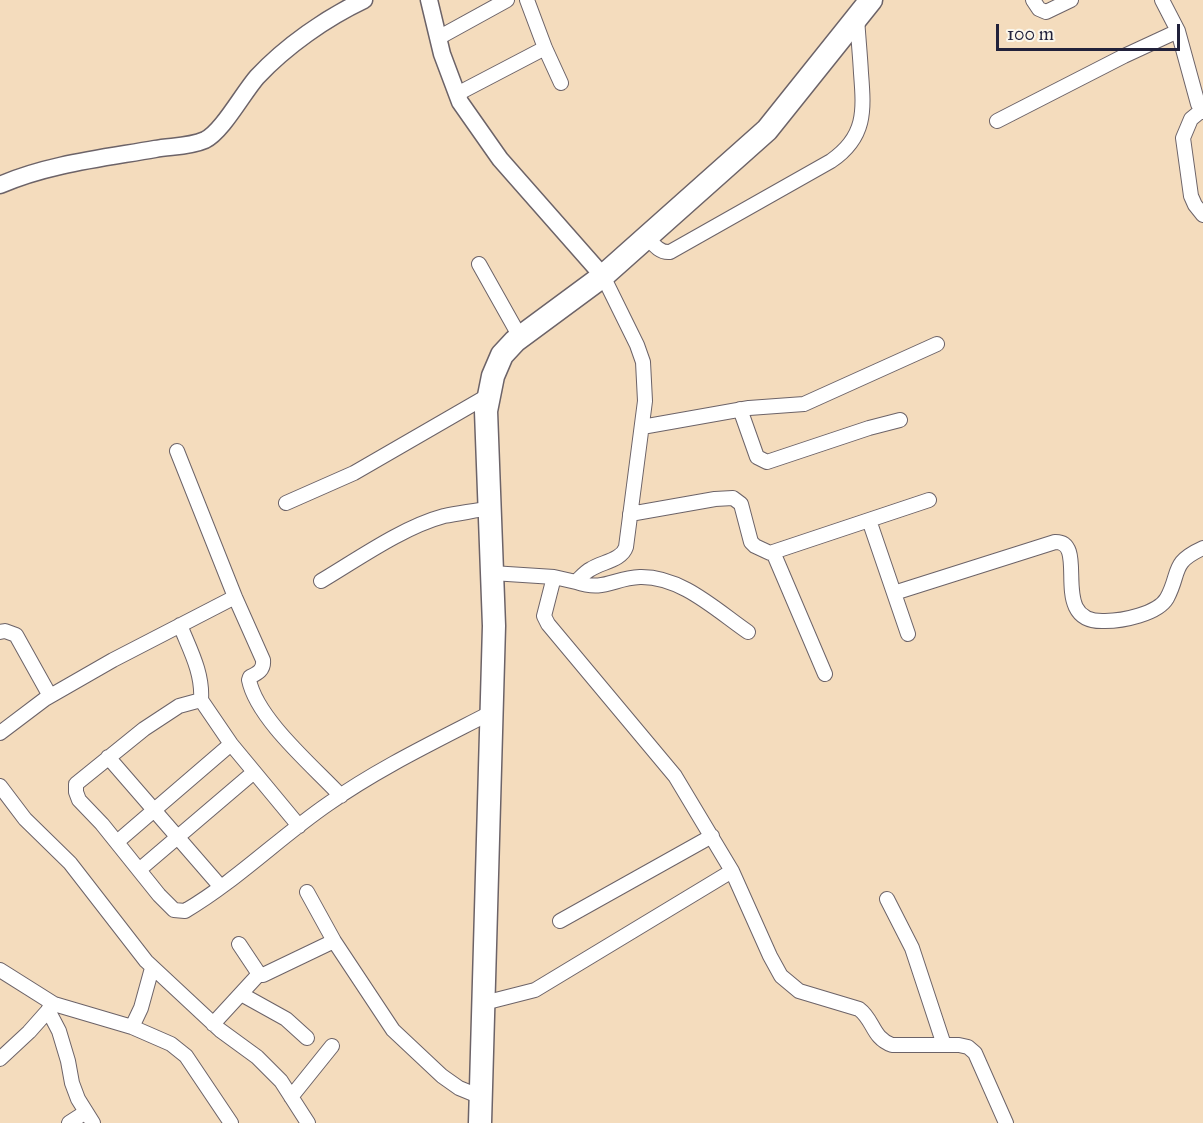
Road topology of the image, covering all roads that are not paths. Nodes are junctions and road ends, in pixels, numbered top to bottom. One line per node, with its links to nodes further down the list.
1 (364, 0): 16 (street)
2 (429, 0): 10 (street)
3 (507, 0): 10 (street)
4 (527, 0): 11 (street)
5 (1033, 0): 6 (street)
6 (1071, 0)
7 (1162, 0): 9 (street)
8 (860, 6): 18 (main road); 18 (street)
9 (1178, 31): 14 (street); 15 (street)
10 (438, 38): 13 (street)
11 (545, 48): 12 (street); 13 (street)
12 (561, 83)
13 (457, 94): 20 (street)
14 (1202, 111): 17 (street)
15 (997, 121)
16 (0, 185)
17 (1203, 215)
18 (648, 238): 20 (main road)
19 (479, 264): 21 (street)
20 (603, 276): 21 (main road); 26 (street)
21 (520, 337): 23 (main road)
22 (937, 344): 24 (street)
23 (489, 394): 29 (street); 30 (main road)
24 (740, 409): 25 (street); 26 (street)
25 (900, 420)
26 (642, 427): 31 (street)
27 (177, 451): 40 (street)
28 (929, 500): 32 (street)
29 (286, 503)
30 (490, 508): 35 (main road); 37 (street)
31 (630, 513): 34 (street); 38 (street)
32 (869, 519): 34 (street); 39 (street)
33 (1203, 549): 39 (street)
34 (773, 552): 45 (street)
35 (492, 573): 36 (street); 48 (main road)
36 (554, 577): 38 (street); 58 (street)
37 (321, 580)
38 (576, 582): 43 (street)
39 (894, 593): 44 (street)
40 (235, 597): 41 (street); 54 (street)
41 (180, 625): 46 (street); 47 (street)
42 (0, 632): 46 (street)
43 (748, 632)
44 (908, 634)
45 (825, 674)
46 (50, 696): 49 (street)
47 (201, 700): 50 (street); 51 (street)
48 (492, 712): 54 (street); 72 (main road)
49 (0, 733)
50 (231, 744): 52 (street); 55 (street)
51 (108, 757): 55 (street); 59 (street)
52 (254, 772): 56 (street); 57 (street)
53 (0, 786): 68 (street)
54 (341, 796): 56 (street)
55 (153, 809): 57 (street); 59 (street)
56 (299, 826): 62 (street)
57 (177, 836): 60 (street); 62 (street)
58 (712, 836): 61 (street); 65 (street)
59 (117, 842): 60 (street)
60 (139, 870): 62 (street)
61 (732, 871): 72 (street); 77 (street)
62 (220, 886)
63 (307, 892): 66 (street)
64 (887, 899): 77 (street)
65 (560, 921)
66 (334, 941): 70 (street); 81 (street)
67 (239, 944): 70 (street)
68 (152, 968): 74 (street); 75 (street)
69 (0, 970): 73 (street)
70 (259, 975): 71 (street)
71 (241, 994): 75 (street); 76 (street)
72 (484, 1003): 81 (main road)
73 (51, 1007): 74 (street); 79 (street); 82 (street)
74 (134, 1024): 84 (street)
75 (213, 1024): 80 (street)
76 (307, 1038)
77 (944, 1045): 87 (street)
78 (332, 1046): 80 (street)
79 (0, 1059)
80 (291, 1097): 85 (street)
81 (481, 1097): 86 (main road)
82 (90, 1118): 83 (street)
83 (69, 1123)
84 (231, 1123)
85 (308, 1123)
86 (480, 1123)
87 (1006, 1123)

